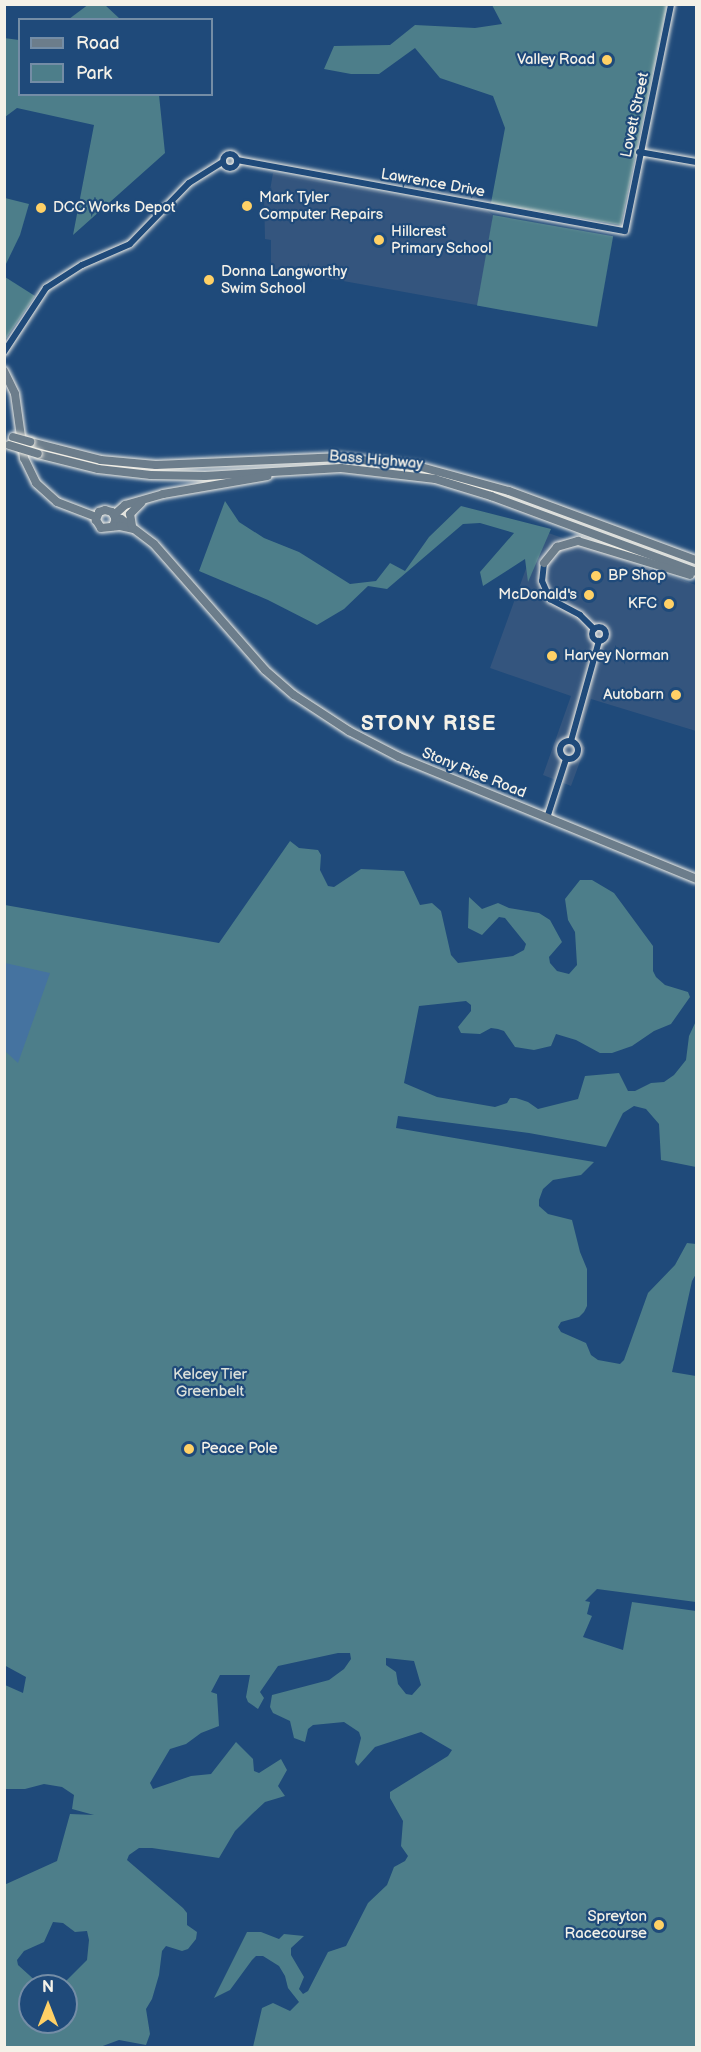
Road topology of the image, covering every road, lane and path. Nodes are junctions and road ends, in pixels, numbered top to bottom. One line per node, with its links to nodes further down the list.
1 (671, 4): 2 (street, Lovett Street)
2 (639, 152): 5 (street); 6 (street, Lovett Street)
3 (237, 160): 4 (street); 4 (street); 6 (street, Lawrence Drive)
4 (223, 162): 7 (street)
5 (696, 162)
6 (625, 231)
7 (4, 352)
8 (4, 371): 13 (main road)
9 (8, 440): 10 (highway, Bass Highway, bridge); 16 (highway, Bass Highway, bridge)
10 (324, 468): 11 (highway); 18 (highway, Bass Highway)
11 (143, 501): 12 (highway); 15 (highway)
12 (115, 516): 13 (main road); 14 (main road); 15 (main road, Stony Rise Road)
13 (96, 517): 14 (main road)
14 (113, 526): 15 (main road, Stony Rise Road)
15 (134, 529): 23 (main road, Stony Rise Road)
16 (696, 560)
17 (544, 563): 18 (highway); 19 (street)
18 (696, 574)
19 (594, 629): 20 (street); 20 (street)
20 (599, 641): 21 (street)
21 (571, 741): 22 (street); 22 (street)
22 (566, 759): 23 (street)
23 (547, 818): 24 (main road, Stony Rise Road)
24 (696, 879)

